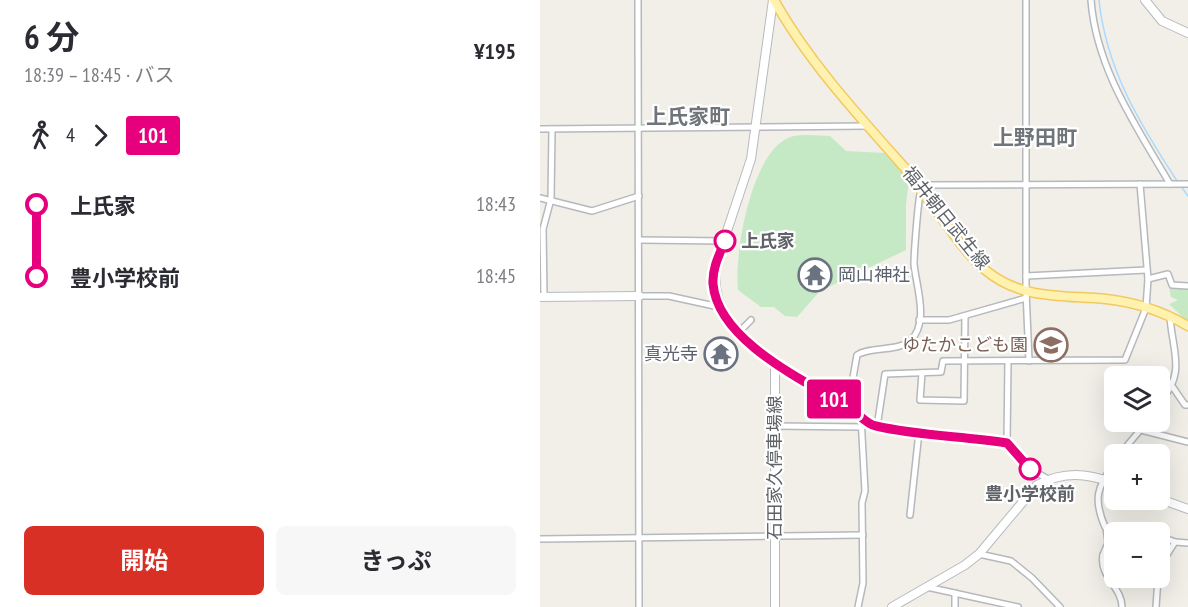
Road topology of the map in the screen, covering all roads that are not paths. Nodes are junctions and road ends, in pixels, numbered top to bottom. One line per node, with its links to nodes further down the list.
1 (638, 0): 9 (street)
2 (774, 0): 7 (main road, 福井朝日武生線); 8 (main road)
3 (1026, 0): 12 (street)
4 (1091, 0): 14 (street)
5 (1145, 0): 6 (main road)
6 (1188, 33)
7 (868, 126): 8 (street); 16 (main road, 福井朝日武生線)
8 (756, 127): 9 (street); 22 (main road)
9 (639, 128): 11 (street); 17 (street)
10 (540, 129): 11 (street)
11 (552, 129): 19 (street)
12 (1027, 184): 13 (street); 16 (street); 25 (street)
13 (1140, 184): 14 (street); 24 (street)
14 (1172, 184): 15 (street)
15 (1187, 184)
16 (920, 187): 28 (main road, 福井朝日武生線); 36 (street)
17 (639, 196): 19 (street); 21 (street)
18 (540, 198): 19 (street)
19 (551, 199): 20 (street)
20 (542, 240): 23 (street)
21 (640, 240): 22 (street); 29 (street)
22 (725, 241): 31 (main road)
23 (542, 267): 30 (street)
24 (1146, 270): 25 (street); 26 (street)
25 (1026, 276): 28 (street)
26 (1148, 279): 27 (street); 32 (street)
27 (1188, 286)
28 (1026, 294): 32 (main road, 福井朝日武生線); 33 (street); 41 (street)
29 (639, 296): 30 (main road); 31 (street); 66 (street)
30 (542, 297)
31 (719, 307): 38 (main road)
32 (1146, 308): 34 (main road, 福井朝日武生線); 41 (street)
33 (965, 316): 36 (street); 39 (street)
34 (1170, 318): 37 (main road, 福井朝日武生線); 44 (street)
35 (752, 320): 38 (street)
36 (919, 320): 47 (street)
37 (1188, 326)
38 (739, 332): 42 (main road)
39 (966, 361): 40 (street); 43 (street); 43 (street)
40 (1008, 361): 41 (street); 56 (street)
41 (1029, 361)
42 (775, 365): 47 (street); 49 (main road, 石田家久停車場線)
43 (922, 372): 51 (street)
44 (1172, 386): 45 (street); 46 (street)
45 (1170, 389)
46 (1188, 405)
47 (848, 406): 48 (street)
48 (861, 417): 50 (street); 51 (street)
49 (774, 426): 50 (street); 65 (main road, 石田家久停車場線)
50 (862, 427): 64 (street)
51 (877, 427): 52 (street)
52 (920, 432): 56 (street); 62 (street)
53 (1139, 432): 57 (street)
54 (1149, 432): 55 (street)
55 (1188, 442)
56 (1007, 443): 58 (street)
57 (1129, 444)
58 (1048, 479): 59 (main road); 72 (main road)
59 (1103, 479): 63 (street)
60 (1170, 503): 61 (main road)
61 (1188, 509)
62 (910, 515)
63 (1104, 522)
64 (863, 535): 65 (street); 79 (street)
65 (775, 537): 66 (street); 78 (main road, 石田家久停車場線)
66 (638, 538): 67 (street); 77 (street)
67 (540, 539)
68 (1170, 540): 69 (street)
69 (1174, 542): 70 (street); 71 (street)
70 (1188, 543)
71 (1170, 549)
72 (979, 554): 74 (main road); 83 (street)
73 (1103, 555): 84 (street)
74 (927, 587): 76 (street); 80 (main road)
75 (1157, 588): 85 (street)
76 (955, 593): 81 (street); 82 (street)
77 (639, 607)
78 (775, 607)
79 (858, 607)
80 (892, 607)
81 (955, 607)
82 (1018, 607)
83 (1060, 607)
84 (1122, 607)
85 (1156, 607)

